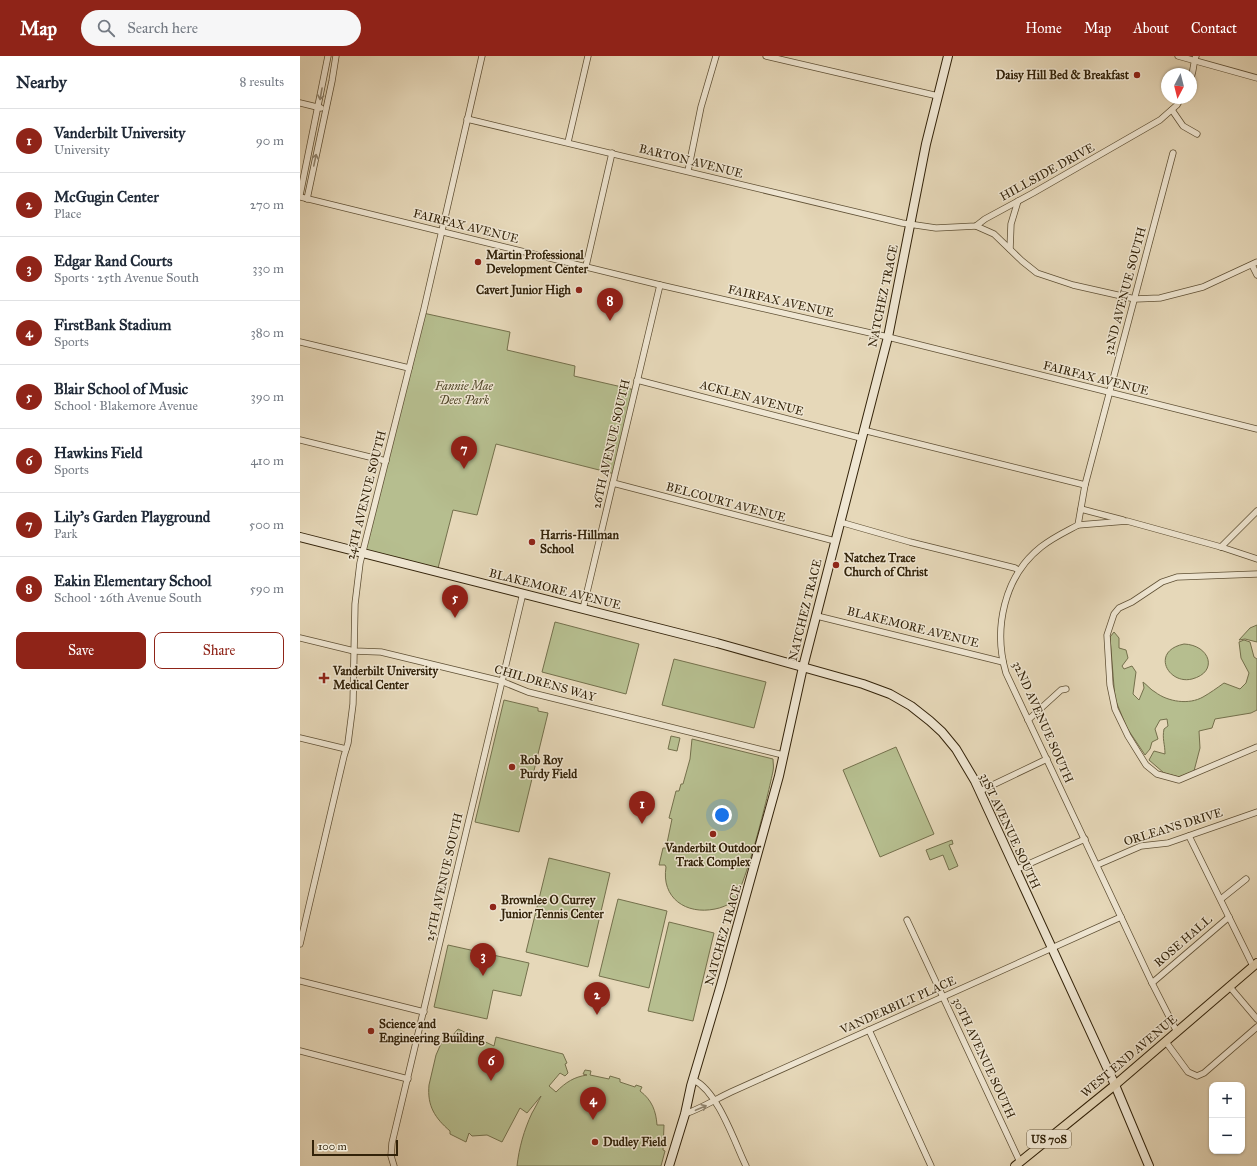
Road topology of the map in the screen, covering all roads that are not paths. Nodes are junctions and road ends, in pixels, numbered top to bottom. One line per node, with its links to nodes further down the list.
1 (328, 56): 15 (street, one-way to 15)
2 (336, 56): 16 (street)
3 (482, 56): 18 (street, 24TH AVENUE SOUTH)
4 (588, 56): 20 (street)
5 (716, 56): 23 (street)
6 (766, 56): 12 (street)
7 (948, 56): 12 (main road, NATCHEZ TRACE)
8 (1178, 56): 9 (street)
9 (1195, 58): 10 (street); 11 (street)
10 (1194, 68)
11 (1257, 78)
12 (938, 96): 27 (main road, NATCHEZ TRACE)
13 (300, 103): 15 (street)
14 (1178, 104): 17 (street, HILLSIDE DRIVE)
15 (318, 108): 16 (street); 24 (street)
16 (326, 110): 25 (street, one-way to 16)
17 (1172, 110): 19 (street); 26 (street, HILLSIDE DRIVE)
18 (467, 118): 20 (street, BARTON AVENUE); 29 (street, 24TH AVENUE SOUTH)
19 (1197, 134)
20 (568, 142): 21 (street, BARTON AVENUE)
21 (612, 153): 23 (street, BARTON AVENUE); 32 (street)
22 (1173, 153): 35 (street, 32ND AVENUE SOUTH)
23 (688, 172): 27 (street, BARTON AVENUE)
24 (300, 196): 25 (street, FAIRFAX AVENUE)
25 (308, 199): 29 (street, FAIRFAX AVENUE)
26 (1018, 201): 28 (street, HILLSIDE DRIVE); 30 (street)
27 (910, 225): 28 (street); 36 (main road, NATCHEZ TRACE)
28 (976, 226): 30 (street)
29 (441, 231): 32 (street, FAIRFAX AVENUE); 38 (street, 24TH AVENUE SOUTH)
30 (1010, 249): 35 (street)
31 (1255, 263): 33 (street); 35 (street)
32 (586, 266): 34 (street, FAIRFAX AVENUE)
33 (1257, 274)
34 (660, 284): 36 (street, FAIRFAX AVENUE); 39 (street, 26TH AVENUE SOUTH)
35 (1135, 299): 40 (street, 32ND AVENUE SOUTH)
36 (888, 337): 40 (street, FAIRFAX AVENUE); 42 (main road, NATCHEZ TRACE)
37 (300, 342): 38 (street)
38 (409, 368): 44 (street, 24TH AVENUE SOUTH)
39 (637, 380): 42 (street, ACKLEN AVENUE); 45 (street, 26TH AVENUE SOUTH)
40 (1110, 392): 41 (street, FAIRFAX AVENUE); 46 (street, 32ND AVENUE SOUTH)
41 (1257, 429)
42 (862, 434): 46 (street, ACKLEN AVENUE); 50 (main road, NATCHEZ TRACE)
43 (300, 440): 44 (street)
44 (386, 461): 55 (street, 24TH AVENUE SOUTH)
45 (613, 483): 53 (street, BELCOURT AVENUE); 60 (street, 26TH AVENUE SOUTH)
46 (1086, 486): 47 (street, 32ND AVENUE SOUTH)
47 (1081, 509): 49 (street); 51 (street, 32ND AVENUE SOUTH)
48 (1257, 511): 54 (street)
49 (1128, 521): 51 (street); 54 (street)
50 (840, 522): 53 (main road, NATCHEZ TRACE); 57 (street)
51 (1078, 525): 57 (street, 32ND AVENUE SOUTH)
52 (300, 537): 55 (main road, BLAKEMORE AVENUE)
53 (835, 541): 61 (main road, NATCHEZ TRACE)
54 (1221, 547): 56 (street)
55 (363, 553): 59 (main road, BLAKEMORE AVENUE); 63 (street, 24TH AVENUE SOUTH)
56 (1257, 559)
57 (1018, 570): 64 (street, 32ND AVENUE SOUTH)
58 (1257, 574): 70 (street)
59 (523, 593): 60 (main road, BLAKEMORE AVENUE); 66 (street, 25TH AVENUE SOUTH)
60 (583, 609): 65 (main road, BLAKEMORE AVENUE)
61 (817, 616): 64 (street, BLAKEMORE AVENUE); 65 (main road, NATCHEZ TRACE)
62 (300, 638): 63 (street, CHILDRENS WAY)
63 (354, 651): 66 (street, CHILDRENS WAY); 71 (street, 24TH AVENUE SOUTH)
64 (1003, 662): 68 (street, 32ND AVENUE SOUTH)
65 (803, 667): 72 (main road, NATCHEZ TRACE); 74 (main road, 31ST AVENUE SOUTH)
66 (501, 681): 72 (street, CHILDRENS WAY); 92 (street, 25TH AVENUE SOUTH)
67 (1066, 689): 68 (street)
68 (1028, 720): 73 (street, 32ND AVENUE SOUTH)
69 (300, 738): 71 (street)
70 (1257, 747)
71 (346, 750): 85 (street, 24TH AVENUE SOUTH)
72 (783, 755): 100 (main road, NATCHEZ TRACE)
73 (1047, 759): 74 (street); 77 (street, 32ND AVENUE SOUTH)
74 (980, 791): 79 (main road, 31ST AVENUE SOUTH)
75 (1257, 812): 76 (street, ORLEANS DRIVE)
76 (1189, 836): 78 (street, ORLEANS DRIVE); 81 (street)
77 (1085, 839): 78 (street, 32ND AVENUE SOUTH); 79 (street)
78 (1097, 866): 82 (street, 32ND AVENUE SOUTH)
79 (1015, 870): 86 (main road, 31ST AVENUE SOUTH)
80 (1246, 879): 81 (street)
81 (1221, 898): 83 (street)
82 (1121, 917): 86 (street, VANDERBILT PLACE); 89 (street, 32ND AVENUE SOUTH)
83 (1229, 917): 87 (street); 89 (street, ROSE HALL)
84 (907, 920): 91 (street, 30TH AVENUE SOUTH)
85 (300, 944)
86 (1052, 948): 91 (street, VANDERBILT PLACE); 101 (main road, 31ST AVENUE SOUTH)
87 (1255, 965): 90 (main road, WEST END AVENUE / US 70S)
88 (300, 981): 92 (street)
89 (1152, 983): 96 (street, 32ND AVENUE SOUTH)
90 (1229, 986): 93 (street); 96 (main road, WEST END AVENUE / US 70S)
91 (944, 997): 95 (street, VANDERBILT PLACE); 104 (street, 30TH AVENUE SOUTH)
92 (424, 1012): 99 (street, 25TH AVENUE SOUTH)
93 (1257, 1020)
94 (1257, 1027): 97 (street)
95 (869, 1030): 102 (street, VANDERBILT PLACE); 108 (street)
96 (1177, 1032): 97 (main road, WEST END AVENUE / US 70S)
97 (1166, 1042): 101 (main road, WEST END AVENUE / US 70S)
98 (300, 1052): 99 (street)
99 (408, 1079): 105 (street, 25TH AVENUE SOUTH)
100 (694, 1080): 102 (street); 103 (main road, NATCHEZ TRACE)
101 (1115, 1085): 104 (main road, WEST END AVENUE / US 70S); 109 (main road, 31ST AVENUE SOUTH)
102 (715, 1100): 103 (street, VANDERBILT PLACE, one-way to 102); 107 (street)
103 (685, 1114): 106 (main road, NATCHEZ TRACE)
104 (1018, 1164)
105 (394, 1166)
106 (669, 1166)
107 (746, 1166)
108 (931, 1166)
109 (1149, 1166)

